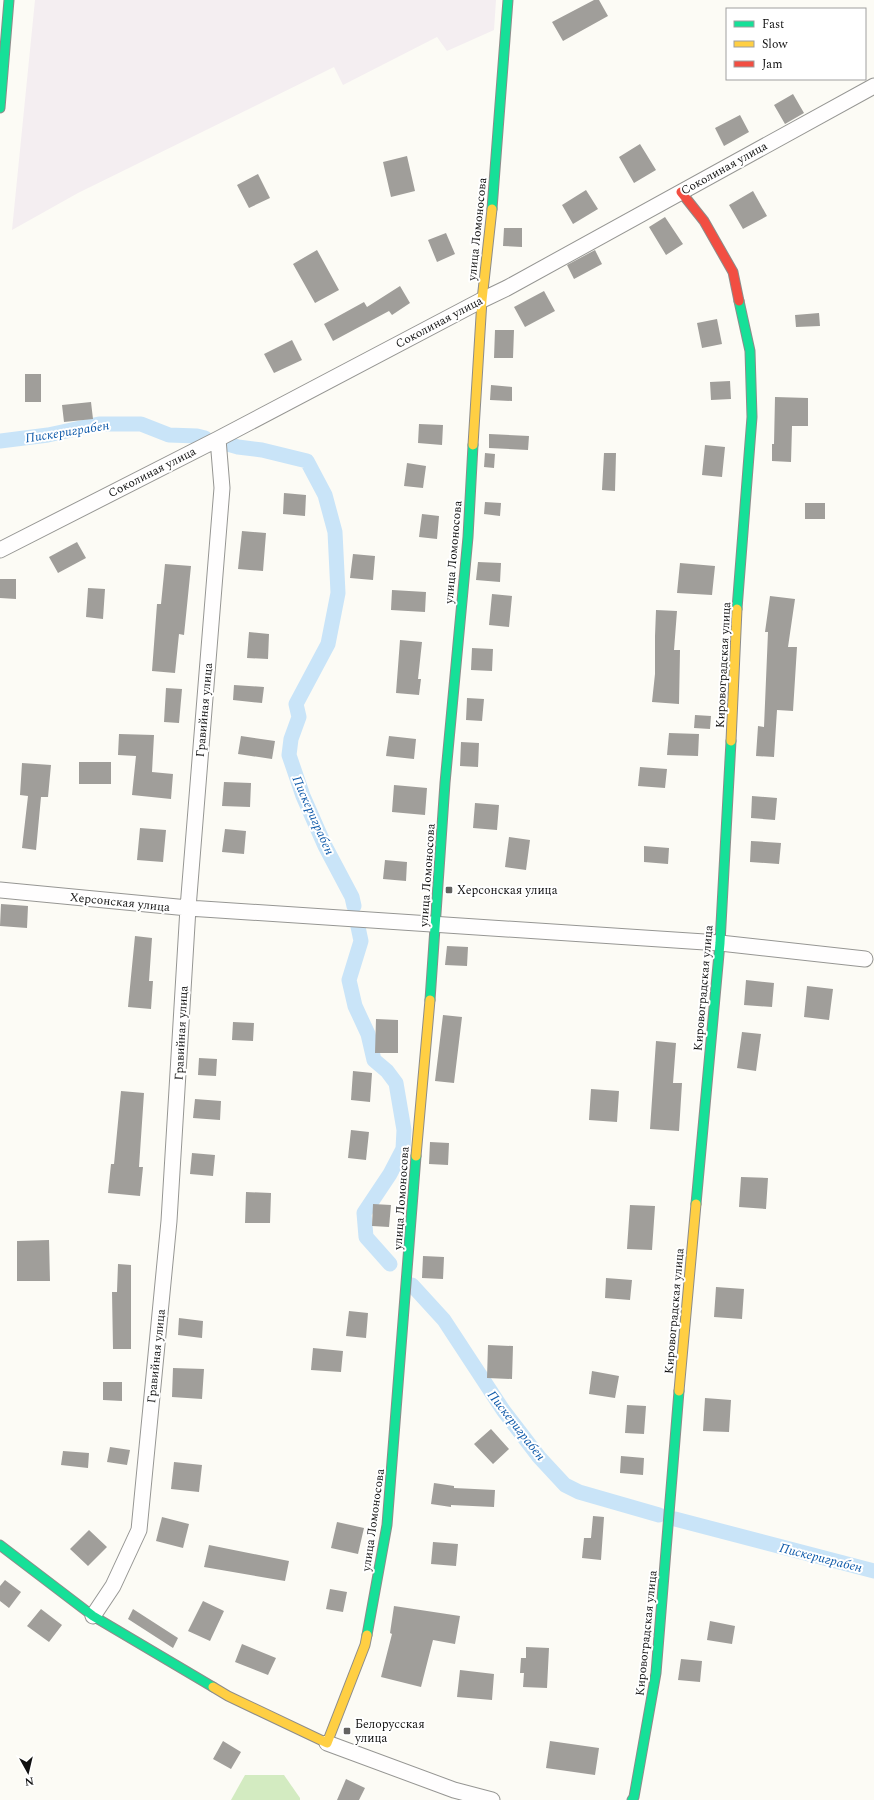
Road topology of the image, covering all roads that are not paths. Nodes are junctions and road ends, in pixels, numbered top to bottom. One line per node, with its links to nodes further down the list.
1 (9, 0): 4 (street)
2 (508, 0): 6 (street, улица Ломоносова)
3 (874, 86): 5 (street, Соколиная улица)
4 (0, 108)
5 (681, 192): 6 (street, Соколиная улица); 12 (street, Кировоградская улица)
6 (482, 300): 7 (street, Соколиная улица); 11 (street, улица Ломоносова)
7 (218, 439): 8 (street, Соколиная улица); 10 (street, Гравийная улица)
8 (0, 550)
9 (0, 890): 10 (street, Херсонская улица)
10 (188, 908): 11 (street, Херсонская улица); 15 (street, Гравийная улица)
11 (436, 924): 12 (street, Херсонская улица); 16 (street, улица Ломоносова)
12 (720, 943): 13 (street, Херсонская улица); 18 (street, Кировоградская улица)
13 (865, 959)
14 (0, 1545): 15 (street)
15 (93, 1616): 16 (street)
16 (328, 1743): 17 (street)
17 (492, 1800)
18 (632, 1800)

